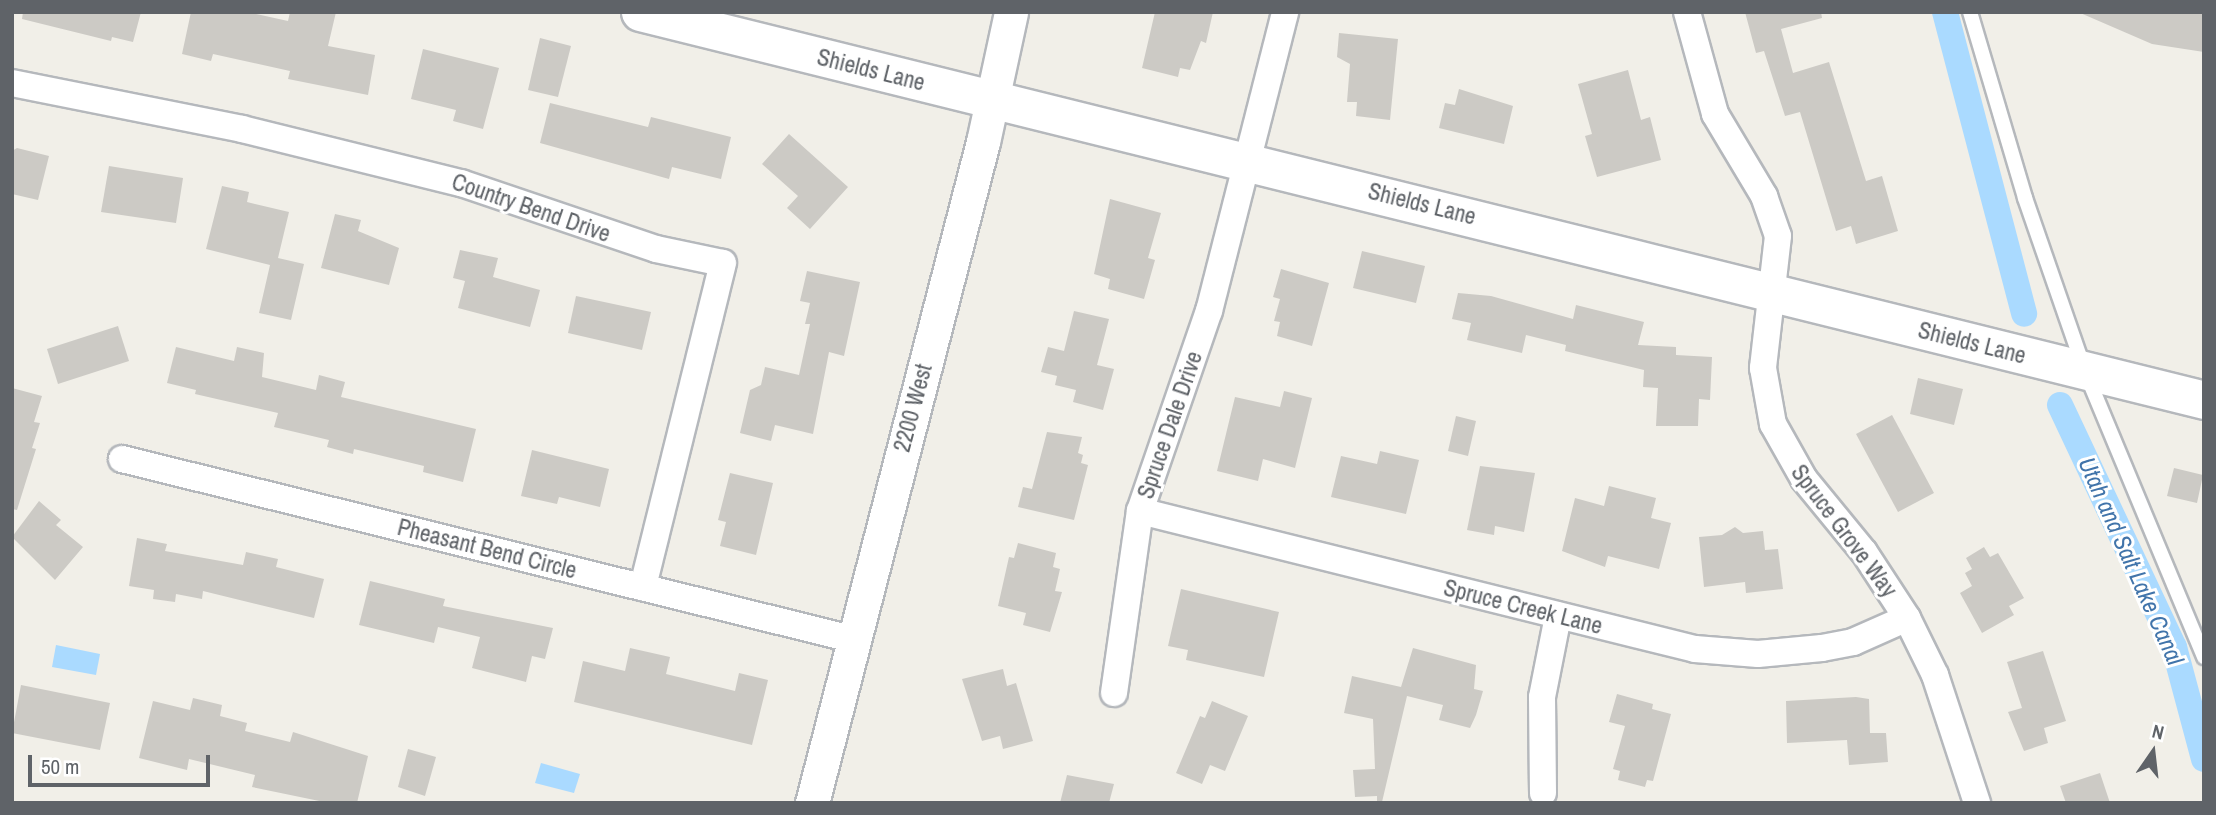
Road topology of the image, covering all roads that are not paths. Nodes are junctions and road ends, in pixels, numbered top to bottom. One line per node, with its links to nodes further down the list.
1 (640, 12): 7 (main road, Shields Lane)
2 (1011, 12): 7 (street, 2200 West)
3 (1285, 12): 8 (street, Spruce Dale Drive)
4 (1687, 12): 9 (street, Spruce Grove Way)
5 (1970, 12): 10 (lane)
6 (12, 83): 14 (street, Country Bend Drive)
7 (991, 100): 8 (main road, Shields Lane); 17 (street, 2200 West)
8 (1247, 161): 9 (main road, Shields Lane); 13 (street, Spruce Dale Drive)
9 (1770, 292): 10 (main road, Shields Lane); 16 (street, Spruce Grove Way)
10 (2085, 371): 11 (main road, Shields Lane); 18 (lane)
11 (2204, 400)
12 (122, 458): 14 (street, Pheasant Bend Circle)
13 (1140, 511): 15 (street, Spruce Creek Lane); 19 (street, Spruce Dale Drive)
14 (643, 587): 17 (street, Pheasant Bend Circle)
15 (1558, 616): 16 (street, Spruce Creek Lane); 20 (street)
16 (1907, 618): 22 (street, Spruce Grove Way)
17 (852, 639): 21 (street, 2200 West)
18 (2204, 657)
19 (1114, 692)
20 (1544, 793)
21 (812, 803)
22 (1977, 803)

